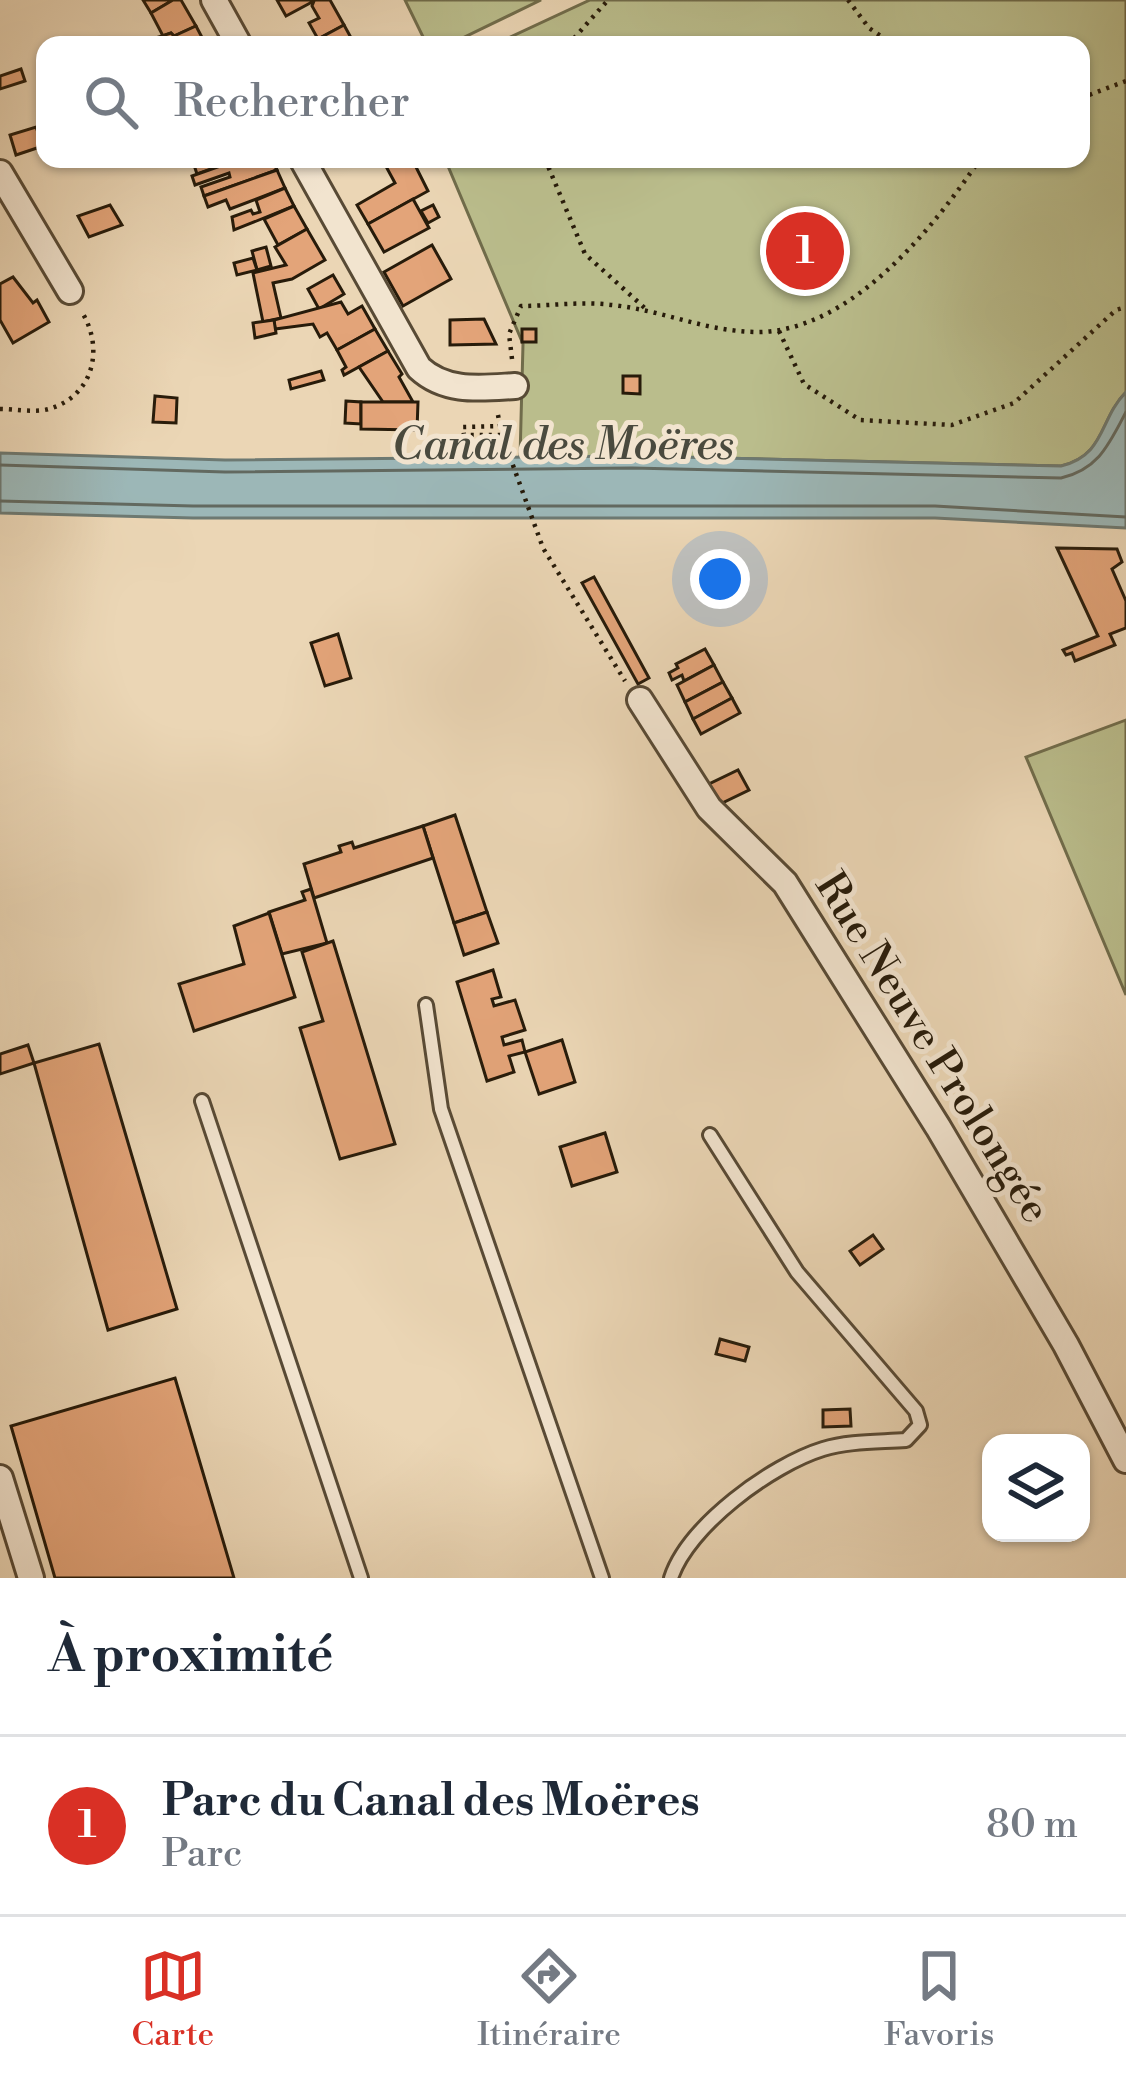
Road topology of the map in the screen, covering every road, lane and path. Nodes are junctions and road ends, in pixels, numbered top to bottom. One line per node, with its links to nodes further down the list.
1 (214, 0): 4 (street)
2 (608, 0): 5 (path)
3 (848, 0): 6 (path)
4 (234, 36)
5 (576, 36)
6 (880, 36)
7 (1126, 81): 8 (path)
8 (1090, 95)
9 (307, 168): 17 (street)
10 (549, 168): 15 (path)
11 (974, 168): 16 (path)
12 (0, 173): 13 (street)
13 (70, 291): 18 (path)
14 (1126, 307): 16 (path)
15 (650, 314): 16 (path); 17 (path)
16 (778, 331)
17 (515, 386)
18 (0, 409)
19 (500, 426): 20 (path)
20 (610, 662)
21 (640, 700): 25 (street, Rue Neuve Prolongée)
22 (426, 1005): 29 (lane)
23 (202, 1101): 28 (lane)
24 (710, 1135): 30 (lane)
25 (1126, 1460)
26 (0, 1478): 27 (street)
27 (31, 1578)
28 (361, 1578)
29 (602, 1578)
30 (671, 1578)

